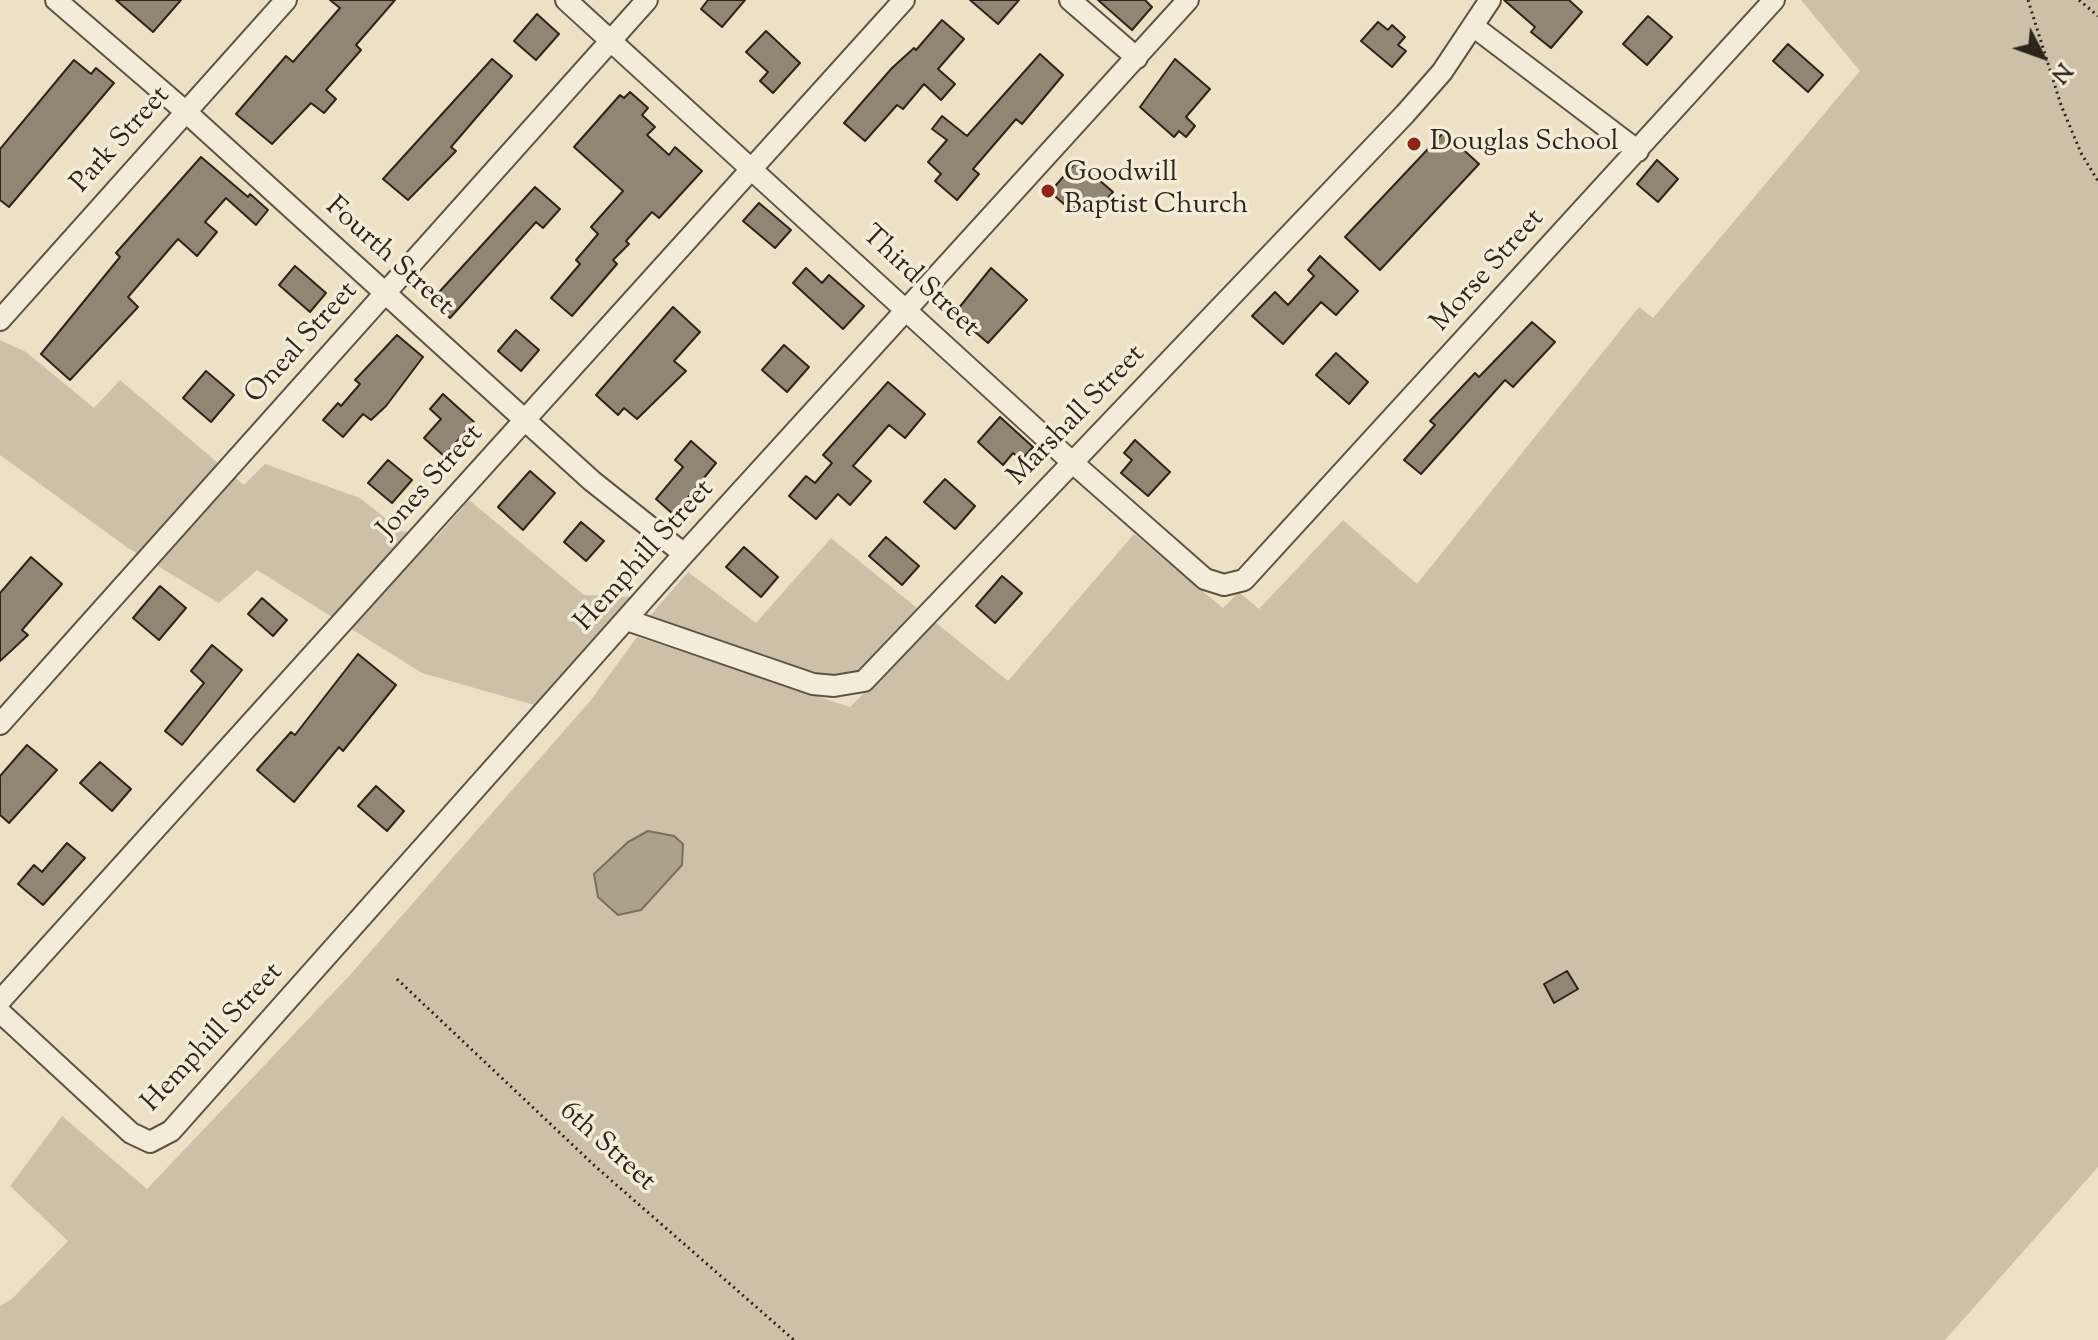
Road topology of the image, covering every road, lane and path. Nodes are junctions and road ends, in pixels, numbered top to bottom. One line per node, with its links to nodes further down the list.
1 (56, 0): 16 (street, Fourth Street)
2 (286, 0): 16 (street, Park Street)
3 (566, 0): 14 (street, Third Street)
4 (647, 0): 14 (street, Oneal Street)
5 (904, 0): 18 (street, Jones Street)
6 (1070, 0): 15 (street)
7 (1188, 0): 15 (street, Hemphill Street)
8 (1490, 0): 13 (street, Marshall Street)
9 (1774, 0): 17 (street, Morse Street)
10 (2028, 0): 19 (path)
11 (2079, 0): 12 (path)
12 (2098, 16)
13 (1473, 26): 17 (street); 24 (street, Marshall Street)
14 (610, 41): 18 (street, Third Street); 20 (street, Oneal Street)
15 (1137, 58): 21 (street, Hemphill Street)
16 (186, 112): 20 (street, Fourth Street); 22 (street, Park Street)
17 (1638, 151): 26 (street, Morse Street)
18 (752, 169): 21 (street, Third Street); 23 (street, Jones Street)
19 (2098, 181)
20 (385, 295): 23 (street, Fourth Street); 28 (street, Oneal Street)
21 (908, 309): 24 (street, Third Street); 25 (street, Hemphill Street)
22 (0, 320)
23 (527, 419): 25 (street, Fourth Street); 30 (street, Jones Street)
24 (1073, 463): 26 (street, Third Street); 27 (street, Marshall Street)
25 (684, 554): 27 (street, Hemphill Street)
26 (1244, 580)
27 (627, 620): 31 (street, Hemphill Street)
28 (0, 724)
29 (397, 979): 32 (path, 6th Street)
30 (0, 1001)
31 (0, 1012)
32 (794, 1340)

